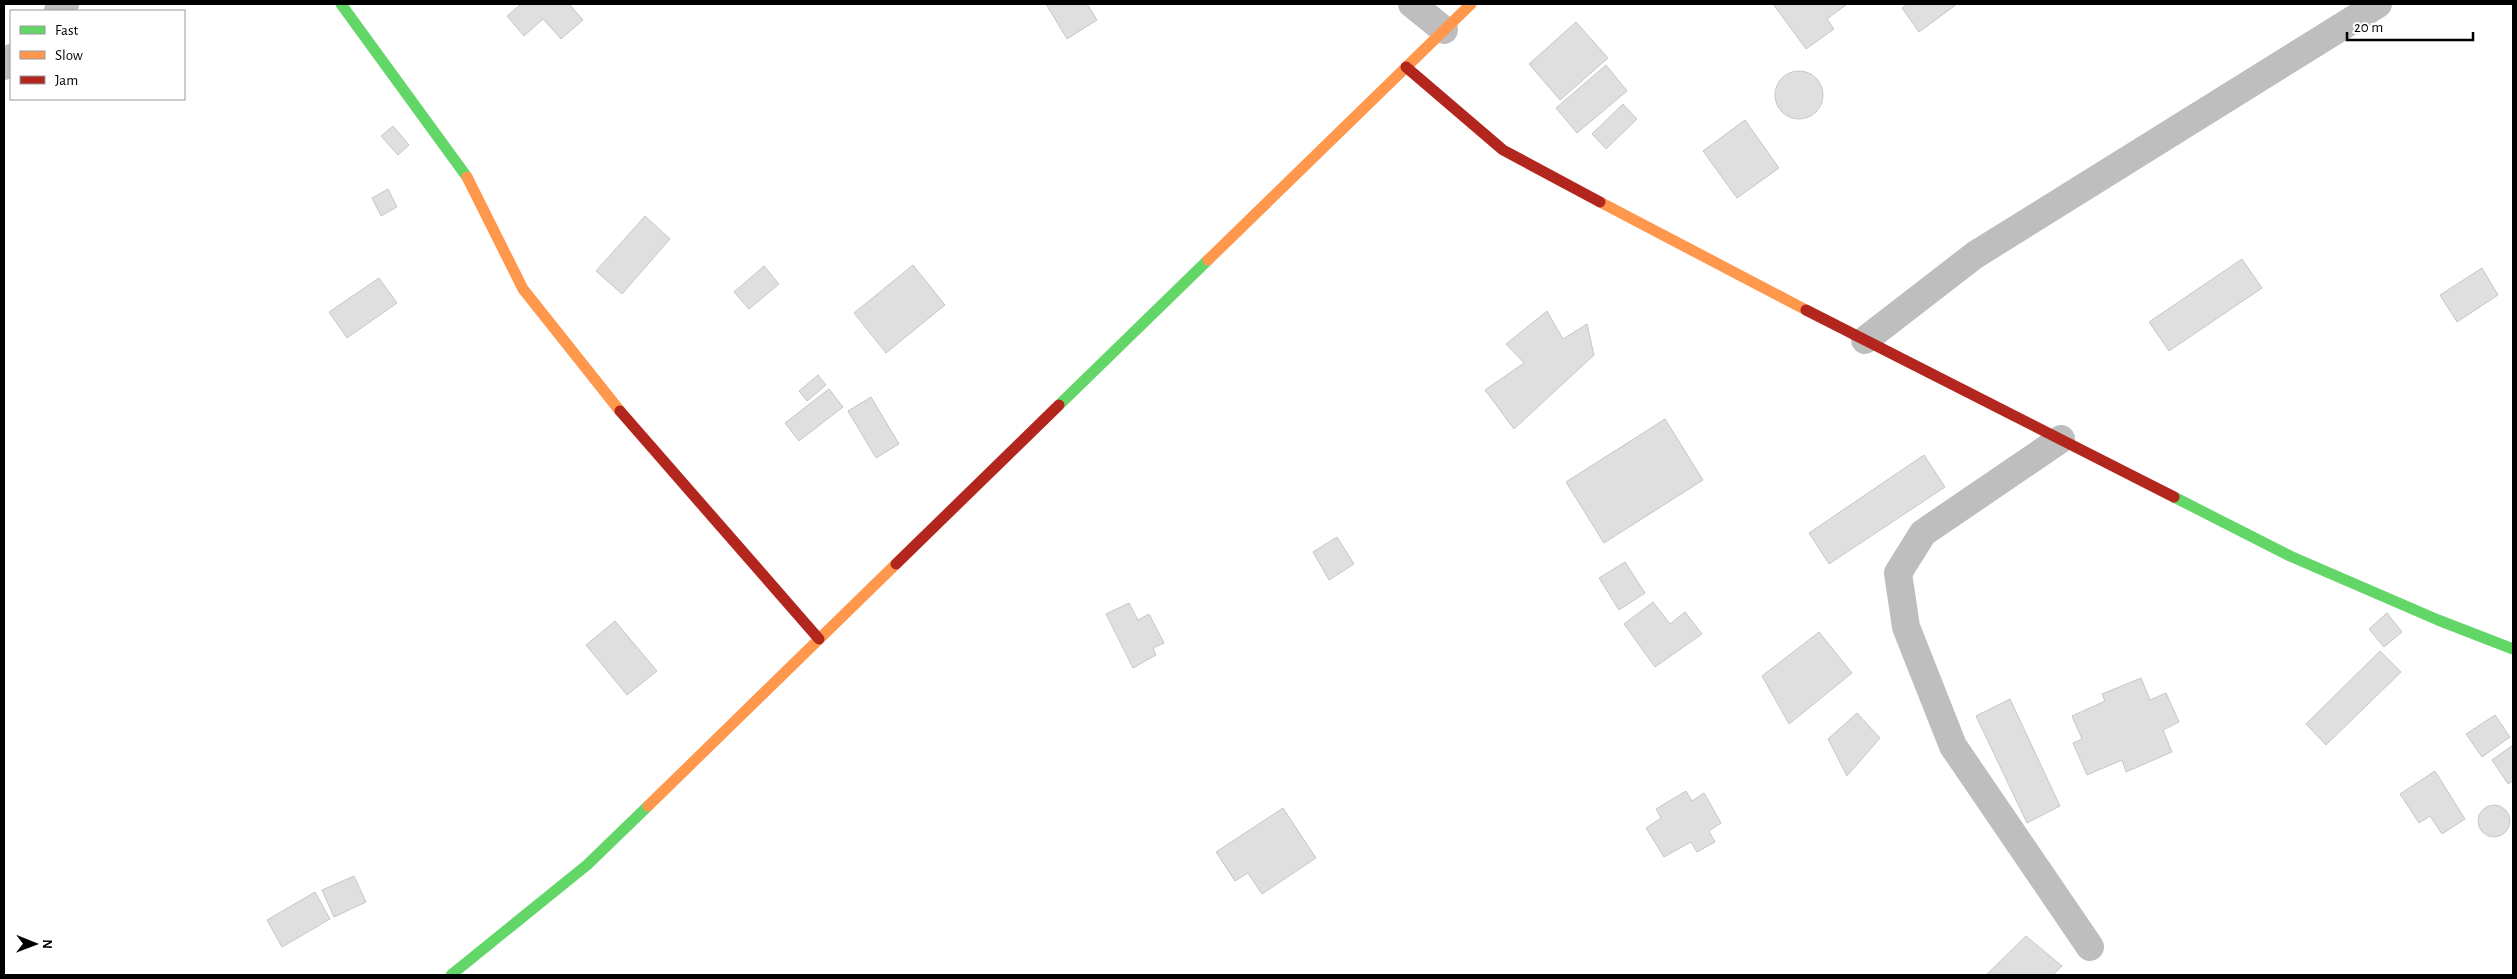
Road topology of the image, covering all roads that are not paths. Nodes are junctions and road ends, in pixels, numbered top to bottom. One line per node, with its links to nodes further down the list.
1 (341, 4): 9 (street)
2 (1412, 4): 5 (street)
3 (1471, 4): 5 (street)
4 (2378, 4): 7 (street)
5 (1444, 30): 6 (street)
6 (1406, 67): 7 (street); 9 (street)
7 (1865, 340): 8 (street)
8 (2061, 440): 10 (street); 11 (street)
9 (819, 639): 12 (street)
10 (2513, 649)
11 (2090, 947)
12 (451, 975)

